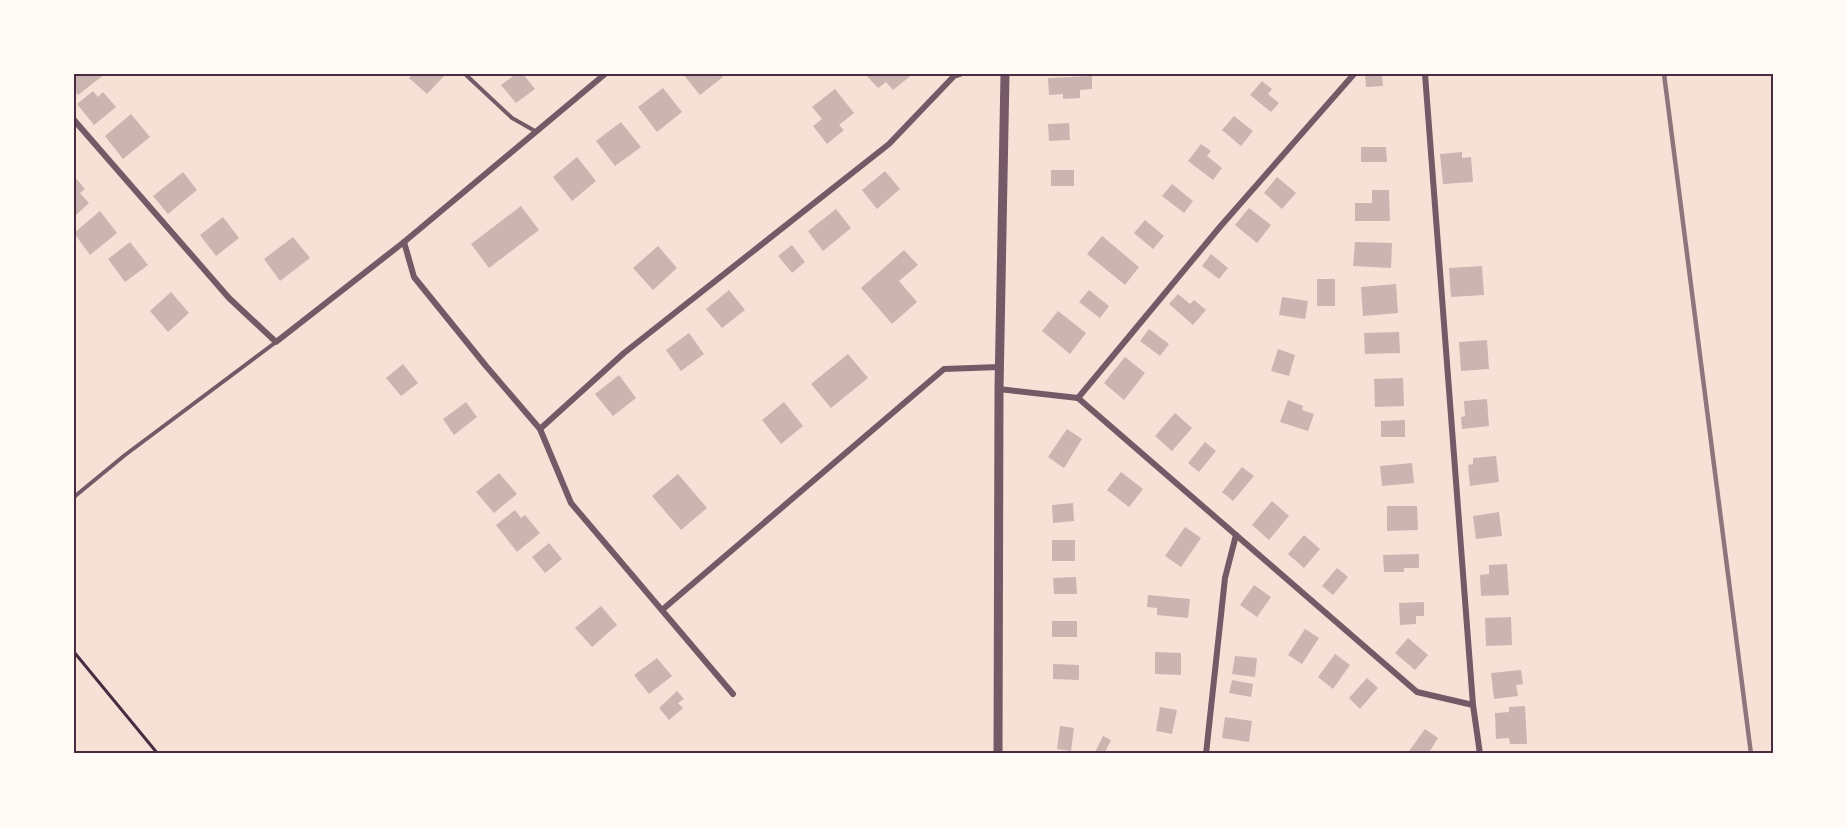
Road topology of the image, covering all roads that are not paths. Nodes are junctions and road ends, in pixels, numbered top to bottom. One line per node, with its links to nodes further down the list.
1 (465, 74): 8 (lane)
2 (605, 74): 8 (street)
3 (960, 74): 14 (street)
4 (1005, 74): 11 (street)
5 (1354, 74): 13 (street)
6 (1425, 74): 19 (street)
7 (74, 120): 10 (street)
8 (535, 131): 9 (street)
9 (404, 242): 10 (street); 14 (street)
10 (276, 342): 15 (lane)
11 (999, 368): 12 (street); 17 (street)
12 (999, 388): 13 (street); 20 (street)
13 (1078, 398): 16 (street)
14 (540, 429): 17 (street)
15 (74, 497)
16 (1236, 535): 19 (street); 21 (street)
17 (662, 610): 18 (street)
18 (733, 694)
19 (1473, 705): 22 (street)
20 (998, 753)
21 (1206, 753)
22 (1480, 753)

